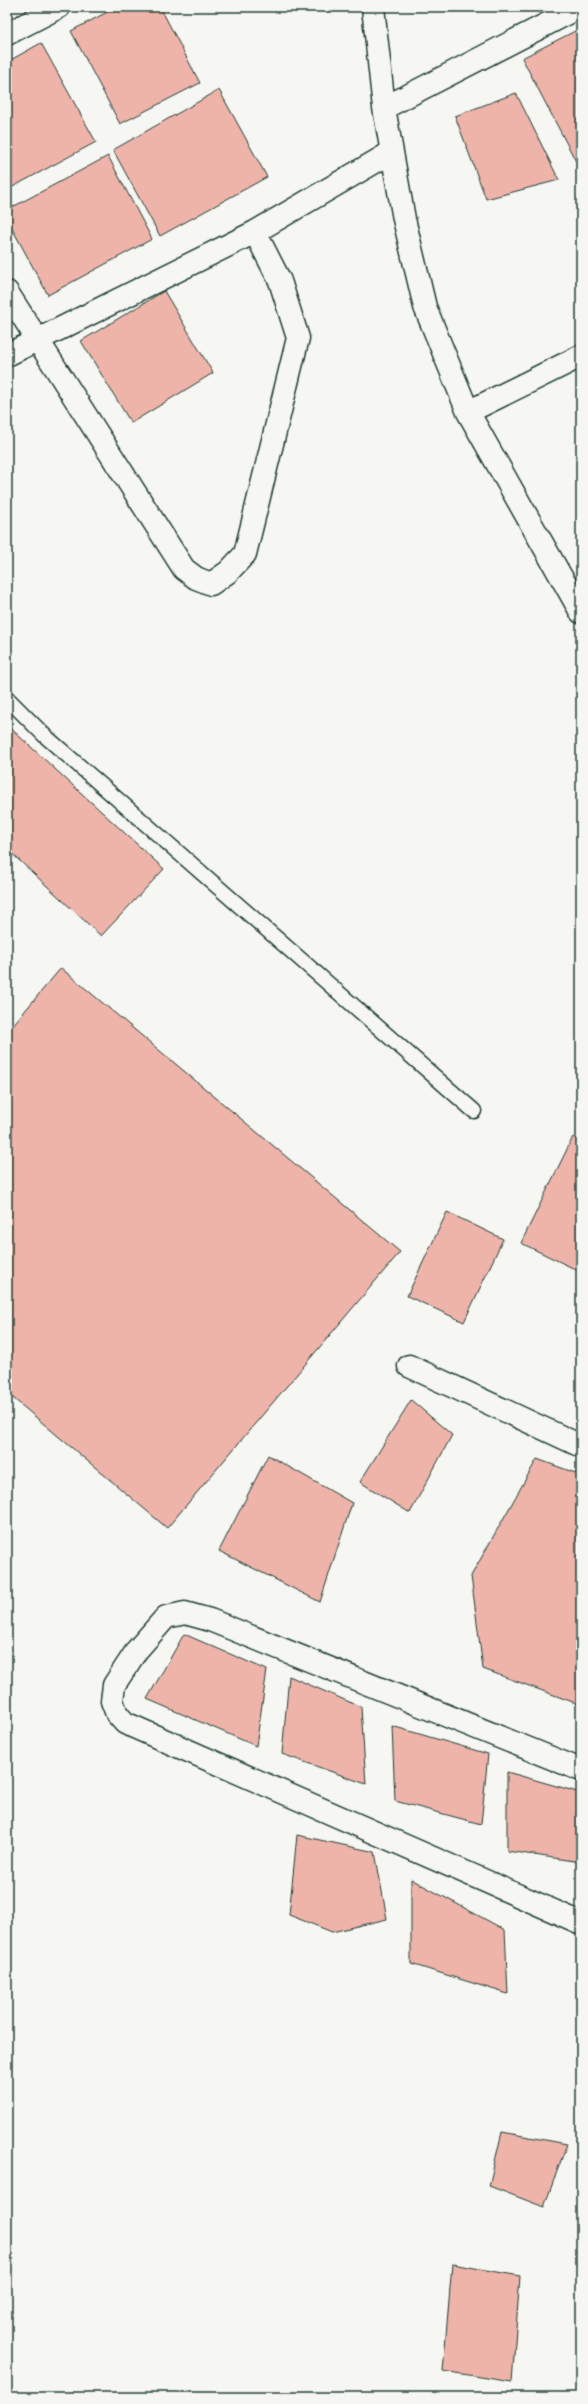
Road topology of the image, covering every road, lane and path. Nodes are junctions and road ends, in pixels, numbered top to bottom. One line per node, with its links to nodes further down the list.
1 (59, 7): 4 (street)
2 (373, 7): 5 (street)
3 (580, 7): 5 (street)
4 (7, 34)
5 (384, 108): 6 (street)
6 (392, 152): 7 (street); 12 (street)
7 (255, 232): 9 (street); 9 (street)
8 (7, 292): 9 (street)
9 (37, 339): 10 (street)
10 (7, 355)
11 (581, 356): 12 (street)
12 (468, 412): 13 (street)
13 (581, 612)
14 (7, 698): 15 (lane)
15 (474, 1111)
16 (409, 1366): 17 (street)
17 (581, 1446)
18 (581, 1770): 19 (street)
19 (581, 1922)

